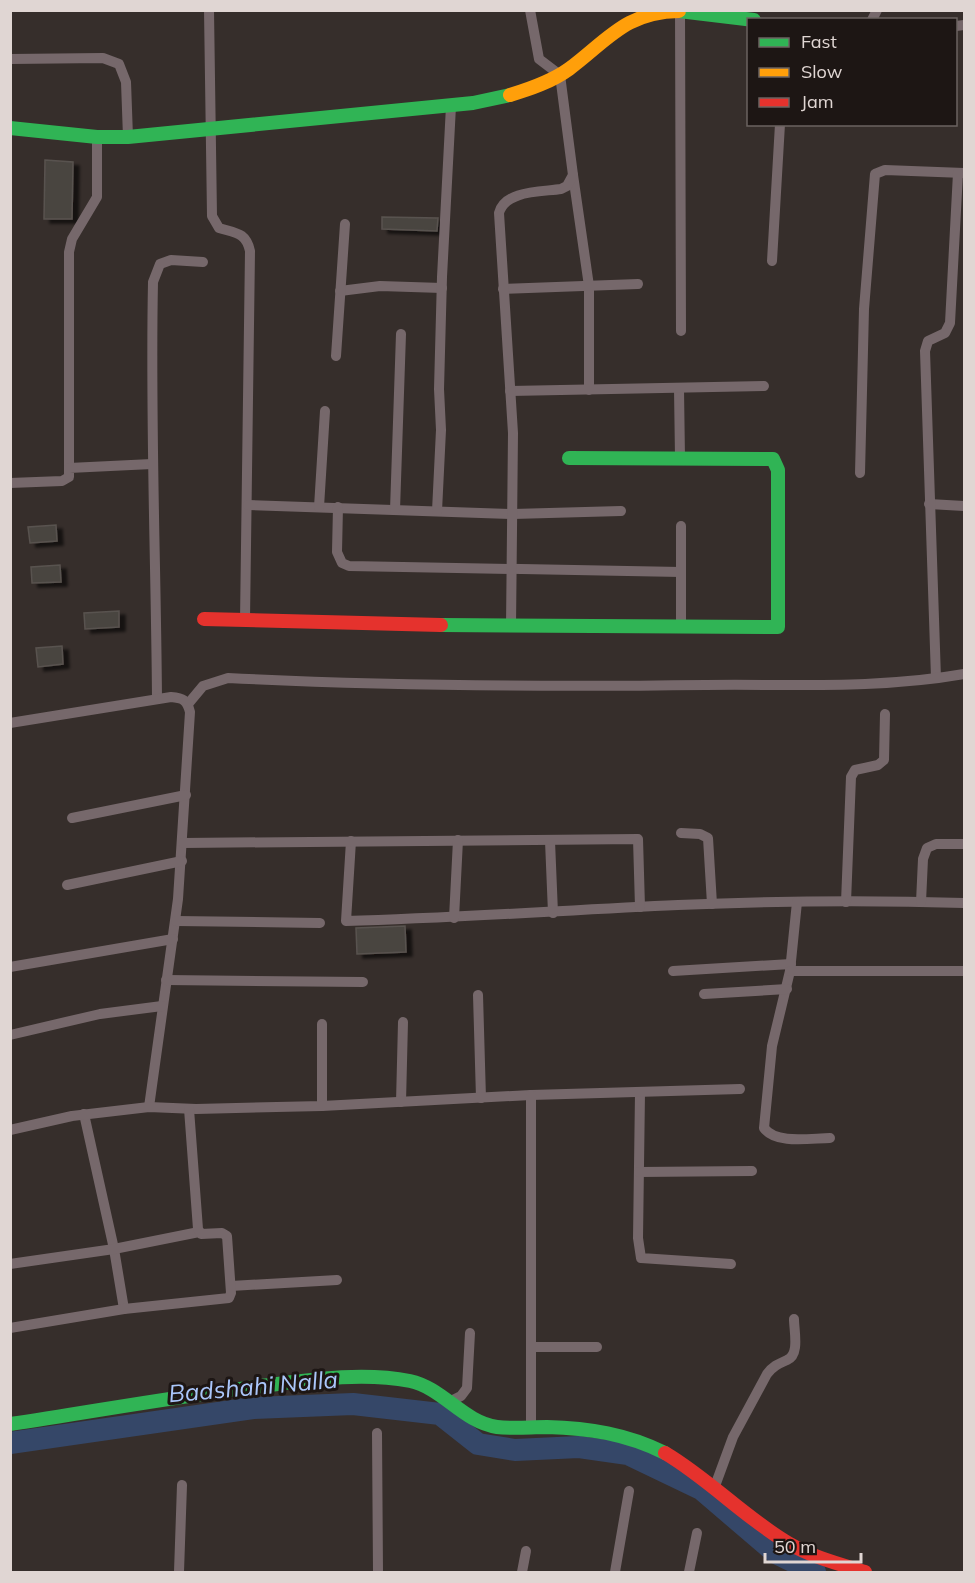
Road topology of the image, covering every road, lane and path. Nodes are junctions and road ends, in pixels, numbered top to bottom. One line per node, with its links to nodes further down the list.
1 (209, 10): 11 (street)
2 (530, 10): 7 (street)
3 (680, 11): 4 (street); 7 (street); 24 (street)
4 (718, 11): 5 (street)
5 (747, 18)
6 (10, 59): 12 (street)
7 (560, 75): 8 (street); 15 (street)
8 (452, 106): 11 (street); 21 (street)
9 (780, 126): 17 (street)
10 (10, 128): 13 (street)
11 (212, 130): 12 (street); 39 (street)
12 (128, 136): 13 (street)
13 (97, 137): 35 (street)
14 (961, 173): 36 (street); 38 (street)
15 (573, 175): 20 (street); 22 (street)
16 (345, 224): 23 (street)
17 (772, 261)
18 (203, 262): 34 (street)
19 (638, 284): 20 (street)
20 (590, 286): 22 (street); 29 (street)
21 (442, 288): 23 (street); 44 (street)
22 (503, 289): 30 (street)
23 (340, 291): 26 (street)
24 (681, 331)
25 (400, 334): 43 (street)
26 (336, 356)
27 (764, 386): 28 (street)
28 (679, 388): 29 (street); 33 (street)
29 (589, 390): 30 (street)
30 (510, 391): 46 (street)
31 (325, 411): 41 (street)
32 (569, 458): 33 (street)
33 (680, 458): 53 (street)
34 (152, 464): 35 (street); 56 (street)
35 (69, 468): 37 (street)
36 (860, 473)
37 (10, 483)
38 (929, 504): 40 (street); 55 (street)
39 (248, 505): 41 (street); 51 (street)
40 (964, 506)
41 (319, 507): 42 (street)
42 (338, 507): 43 (street); 48 (street)
43 (395, 510): 44 (street)
44 (437, 511): 46 (street)
45 (621, 511): 46 (street)
46 (513, 514): 48 (street)
47 (681, 526): 49 (street)
48 (513, 570): 49 (street); 52 (street)
49 (681, 572): 53 (street)
50 (204, 619): 51 (street)
51 (245, 620): 52 (street)
52 (512, 627): 53 (street)
53 (681, 627)
54 (964, 674): 55 (street)
55 (936, 678): 57 (street)
56 (157, 699): 57 (street); 59 (street)
57 (188, 704): 60 (street)
58 (885, 714): 71 (street)
59 (10, 723)
60 (186, 795): 61 (street); 66 (street)
61 (72, 818)
62 (681, 833): 74 (street)
63 (458, 840): 64 (street); 65 (street); 77 (street)
64 (351, 841): 66 (street); 77 (street)
65 (550, 841): 75 (street); 76 (street)
66 (183, 843): 68 (street)
67 (964, 844): 72 (street)
68 (182, 861): 69 (street); 78 (street)
69 (67, 885)
70 (797, 902): 71 (street); 74 (street); 82 (street)
71 (846, 902): 72 (street)
72 (921, 902): 73 (street)
73 (964, 903)
74 (712, 904): 75 (street)
75 (640, 908): 76 (street)
76 (553, 914): 77 (street)
77 (454, 918)
78 (176, 921): 79 (street); 80 (street)
79 (320, 923)
80 (173, 939): 81 (street); 85 (street)
81 (10, 967)
82 (791, 967): 83 (street); 84 (street); 87 (street)
83 (673, 971)
84 (964, 971)
85 (166, 980): 86 (street); 90 (street)
86 (363, 982)
87 (787, 989): 88 (street); 104 (street)
88 (704, 994)
89 (478, 995): 97 (street)
90 (162, 1006): 93 (street); 100 (street)
91 (403, 1022): 98 (street)
92 (322, 1024): 99 (street)
93 (10, 1035)
94 (740, 1089): 95 (street)
95 (640, 1093): 96 (street); 106 (street)
96 (531, 1095): 97 (street); 117 (street)
97 (481, 1098): 98 (street)
98 (401, 1102): 99 (street)
99 (322, 1106): 101 (street)
100 (149, 1107): 101 (street); 102 (street)
101 (189, 1109): 107 (street)
102 (84, 1114): 103 (street); 108 (street)
103 (10, 1130)
104 (830, 1138)
105 (752, 1171): 106 (street)
106 (639, 1172): 110 (street)
107 (199, 1232): 108 (street); 112 (street)
108 (114, 1249): 109 (street); 113 (street)
109 (10, 1264)
110 (731, 1264)
111 (337, 1280): 112 (street)
112 (231, 1286): 113 (street)
113 (124, 1309): 115 (street)
114 (794, 1319): 124 (street)
115 (10, 1328)
116 (470, 1333): 119 (street)
117 (531, 1347): 118 (street); 121 (street)
118 (597, 1347)
119 (449, 1402): 120 (street); 121 (street)
120 (10, 1425)
121 (531, 1427): 124 (street)
122 (377, 1433): 129 (street)
123 (182, 1485): 128 (street)
124 (715, 1486): 133 (street)
125 (628, 1491): 131 (street)
126 (697, 1533): 132 (street)
127 (526, 1551): 130 (street)
128 (179, 1572)
129 (378, 1572)
130 (522, 1572)
131 (615, 1572)
132 (689, 1572)
133 (865, 1572)

